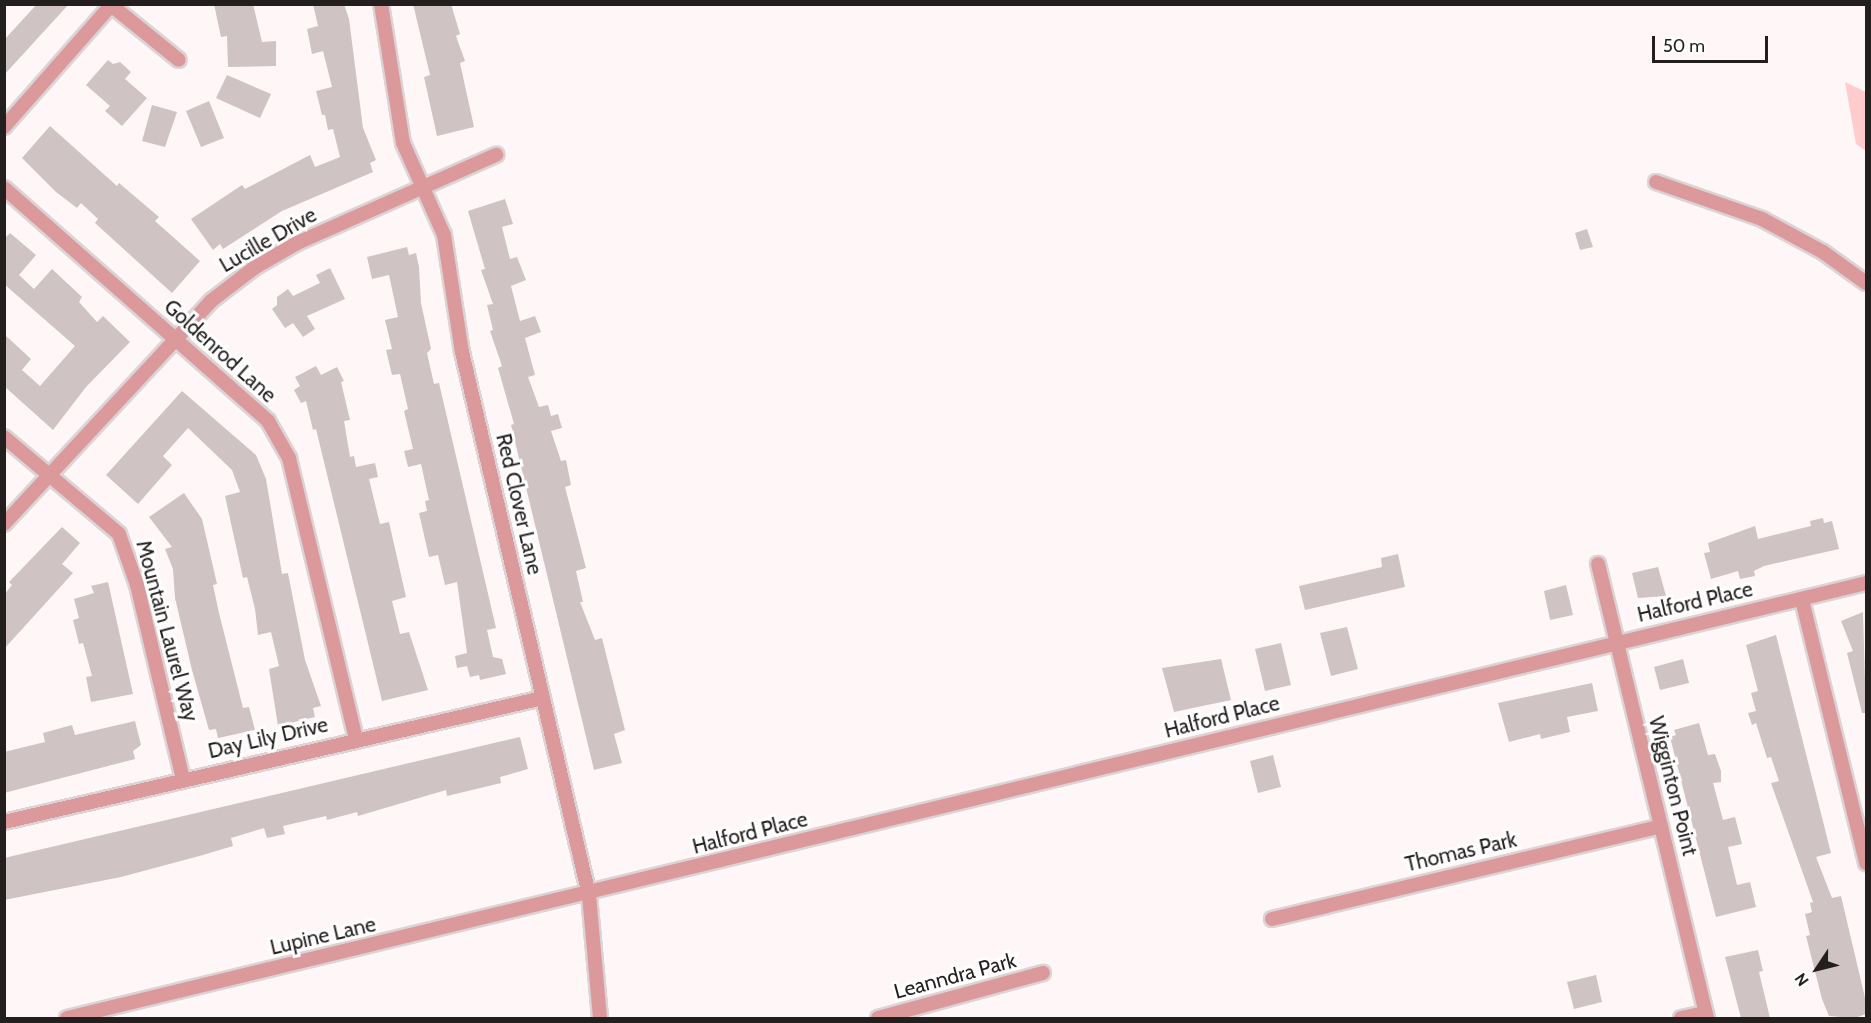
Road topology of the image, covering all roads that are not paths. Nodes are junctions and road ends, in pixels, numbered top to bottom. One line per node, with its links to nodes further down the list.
1 (381, 4): 8 (street, Red Clover Lane)
2 (111, 5): 3 (street); 4 (street)
3 (179, 60)
4 (4, 127)
5 (496, 155): 8 (street, Lucille Drive)
6 (1656, 182): 9 (street)
7 (4, 188): 10 (street, Goldenrod Lane)
8 (421, 188): 10 (street, Lucille Drive); 18 (street, Red Clover Lane)
9 (1866, 282)
10 (176, 339): 12 (street, Lucille Drive); 19 (street, Goldenrod Lane)
11 (4, 437): 12 (street, Mountain Laurel Way)
12 (49, 476): 13 (street, Lucille Drive); 20 (street, Mountain Laurel Way)
13 (4, 524)
14 (1598, 564): 17 (street, Wigginton Point)
15 (1866, 583): 16 (street, Halford Place)
16 (1802, 600): 17 (street, Halford Place); 23 (street)
17 (1616, 641): 22 (street, Wigginton Point); 24 (street, Halford Place)
18 (543, 699): 19 (street, Day Lily Drive); 24 (street, Red Clover Lane)
19 (356, 739): 20 (street, Day Lily Drive)
20 (183, 780): 21 (street, Day Lily Drive)
21 (4, 822)
22 (1661, 826): 25 (street, Thomas Park); 27 (street, Wigginton Point)
23 (1866, 863)
24 (589, 895): 28 (street, Lupine Lane); 29 (street, Red Clover Lane)
25 (1272, 919)
26 (1043, 974): 30 (street, Leanndra Park)
27 (1706, 1016): 31 (street)
28 (67, 1018)
29 (600, 1018)
30 (878, 1018)
31 (1681, 1018)

